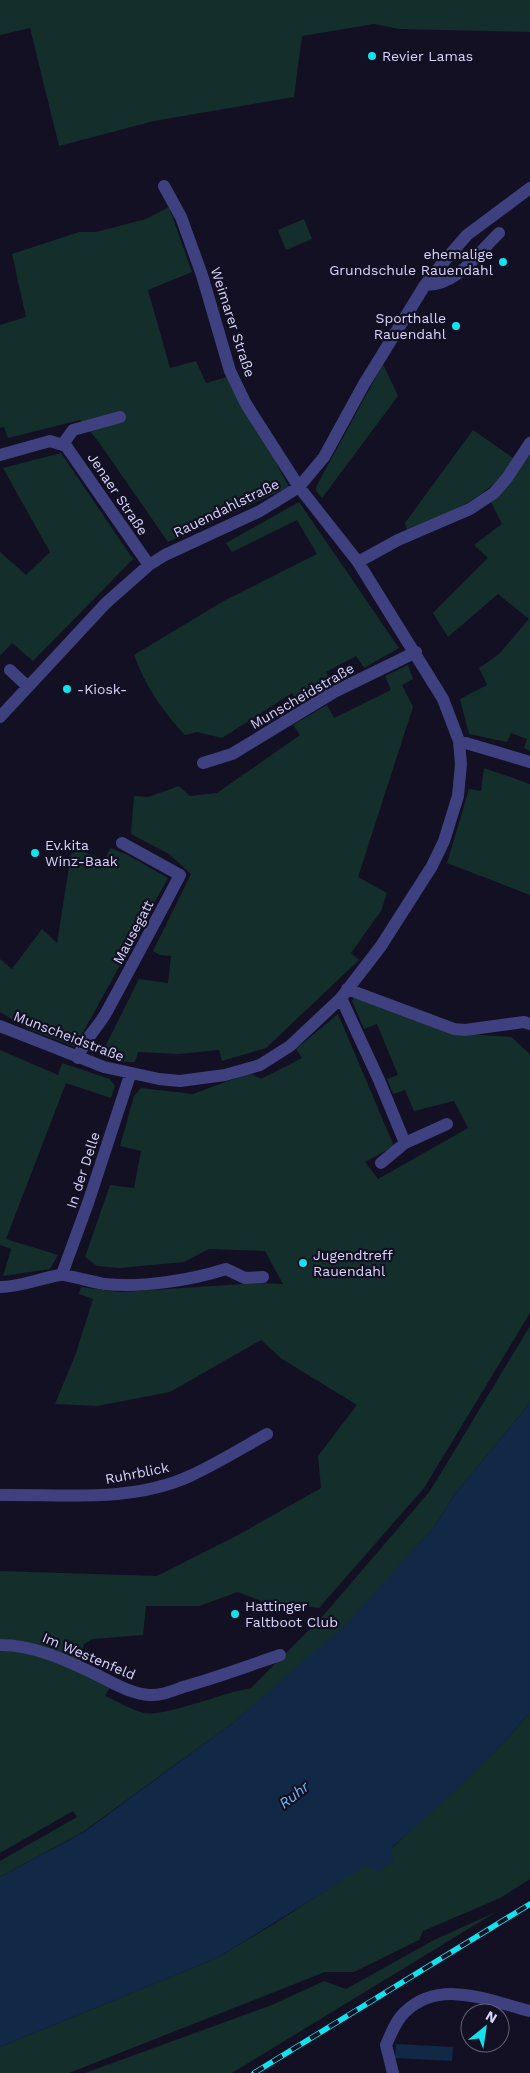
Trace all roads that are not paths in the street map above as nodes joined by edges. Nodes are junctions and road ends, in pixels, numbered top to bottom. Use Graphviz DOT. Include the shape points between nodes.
graph roads {
  1 [pos="164,186"];
  2 [pos="530,188"];
  3 [pos="499,233"];
  4 [pos="425,285"];
  5 [pos="120,417"];
  6 [pos="61,443"];
  7 [pos="530,443"];
  8 [pos="0,455"];
  9 [pos="299,487"];
  10 [pos="358,562"];
  11 [pos="149,565"];
  12 [pos="416,652"];
  13 [pos="10,670"];
  14 [pos="28,687"];
  15 [pos="0,718"];
  16 [pos="459,741"];
  17 [pos="530,762"];
  18 [pos="202,764"];
  19 [pos="122,844"];
  20 [pos="344,993"];
  21 [pos="528,1020"];
  22 [pos="0,1026"];
  23 [pos="78,1058"];
  24 [pos="130,1075"];
  25 [pos="447,1124"];
  26 [pos="405,1144"];
  27 [pos="381,1162"];
  28 [pos="62,1274"];
  29 [pos="263,1276"];
  30 [pos="0,1287"];
  31 [pos="267,1434"];
  32 [pos="0,1495"];
  33 [pos="0,1645"];
  34 [pos="280,1655"];
  35 [pos="530,2011"];
  36 [pos="393,2073"];
  1 -- 9 [label="street, Weimarer Straße" via="176,205 202,275 230,371 254,418"];
  2 -- 4 [label="street, Rauendahlstraße" via="467,235"];
  3 -- 4 [label="street" via="452,280"];
  4 -- 9 [label="street, Rauendahlstraße" via="324,457"];
  5 -- 6 [label="street" via="73,430"];
  6 -- 8 [label="street" via="50,442"];
  6 -- 11 [label="street, Jenaer Straße" via="73,453"];
  7 -- 10 [label="street" via="508,478 494,493 470,509 398,540"];
  9 -- 10 [label="street, Munscheidstraße"];
  9 -- 11 [label="street, Rauendahlstraße" via="260,511 165,554"];
  10 -- 12 [label="street, Munscheidstraße"];
  11 -- 14 [label="street, Rauendahlstraße" via="106,603"];
  12 -- 16 [label="street, Munscheidstraße" via="443,699"];
  12 -- 18 [label="street, Munscheidstraße" via="334,692 232,754"];
  13 -- 14 [label="street"];
  14 -- 15 [label="street, Rauendahlstraße"];
  16 -- 17 [label="street"];
  16 -- 20 [label="street, Munscheidstraße" via="459,788 442,846 397,922"];
  19 -- 23 [label="street, Mausegatt" via="180,875 103,1017 81,1047"];
  20 -- 21 [label="street" via="454,1029"];
  20 -- 24 [label="street, Munscheidstraße" via="290,1046 260,1064 225,1074 180,1080"];
  20 -- 26 [label="street"];
  22 -- 23 [label="street, Munscheidstraße"];
  23 -- 24 [label="street, Munscheidstraße"];
  24 -- 28 [label="street, In der Delle"];
  25 -- 26 [label="street"];
  26 -- 27 [label="street"];
  28 -- 29 [label="street" via="116,1284 196,1278 226,1269 245,1278"];
  28 -- 30 [label="street" via="38,1282"];
  31 -- 32 [label="street, Ruhrblick" via="190,1476 151,1487 95,1496"];
  33 -- 34 [label="street, Im Westenfeld" via="40,1651 127,1689 149,1695 158,1695"];
  35 -- 36 [label="street" via="466,1995 446,1993 426,1998 404,2012 386,2045"];
}
